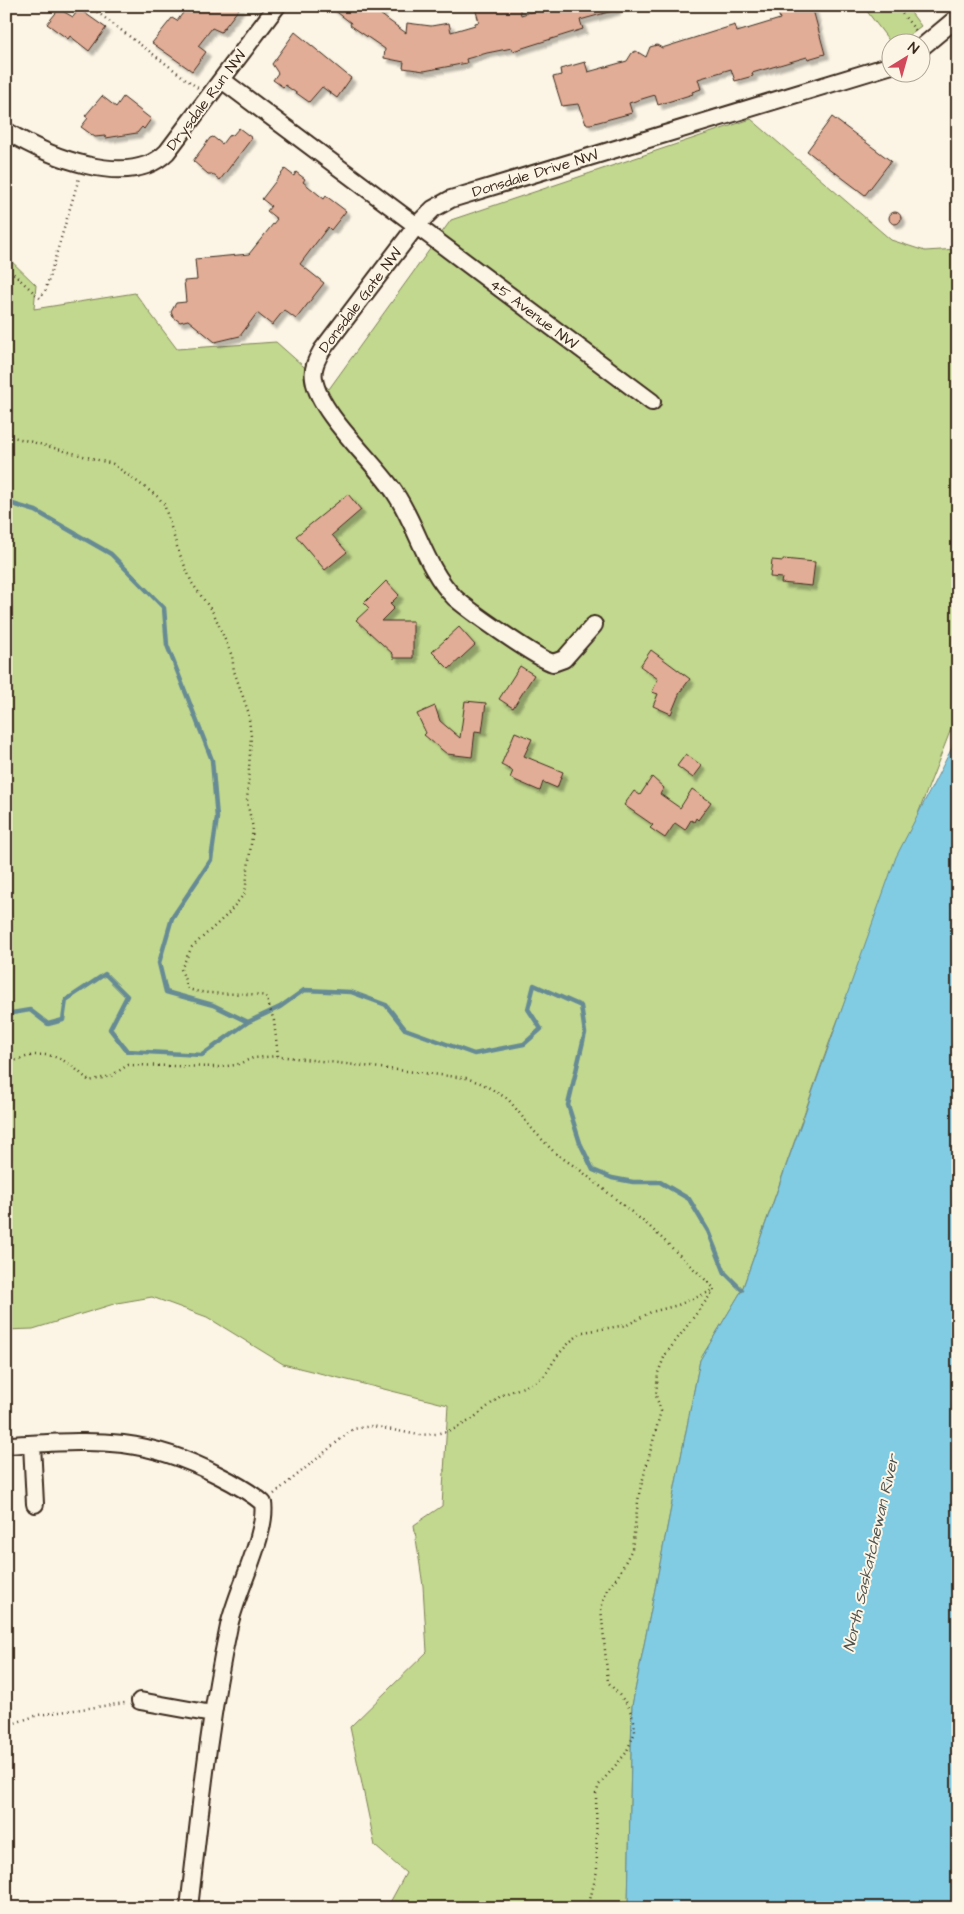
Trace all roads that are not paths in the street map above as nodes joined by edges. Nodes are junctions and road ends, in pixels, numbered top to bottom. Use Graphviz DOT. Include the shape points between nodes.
graph roads {
  1 [pos="277,6"];
  2 [pos="958,17"];
  3 [pos="932,38"];
  4 [pos="882,68"];
  5 [pos="222,80"];
  6 [pos="6,131"];
  7 [pos="416,225"];
  8 [pos="652,402"];
  9 [pos="594,625"];
  10 [pos="32,1444"];
  11 [pos="6,1445"];
  12 [pos="35,1504"];
  13 [pos="140,1701"];
  14 [pos="212,1714"];
  15 [pos="188,1908"];
  1 -- 5 [label="street, Drysdale Run NW"];
  2 -- 3 [label="street"];
  4 -- 7 [label="street, Donsdale Drive NW" via="451,199 433,208"];
  5 -- 6 [label="street, Drysdale Run NW" via="167,152 154,163 123,169 83,164 44,151"];
  5 -- 7 [label="street"];
  7 -- 8 [label="street, 45 Avenue NW"];
  7 -- 9 [label="street, Donsdale Gate NW" via="322,350 316,360 314,380 331,415 396,493 435,573 455,598 553,663 564,659"];
  10 -- 11 [label="street"];
  10 -- 12 [label="street"];
  10 -- 14 [label="street" via="109,1441 149,1447 196,1463 251,1492 263,1502 263,1521 230,1623"];
  13 -- 14 [label="street"];
  14 -- 15 [label="street"];
}
